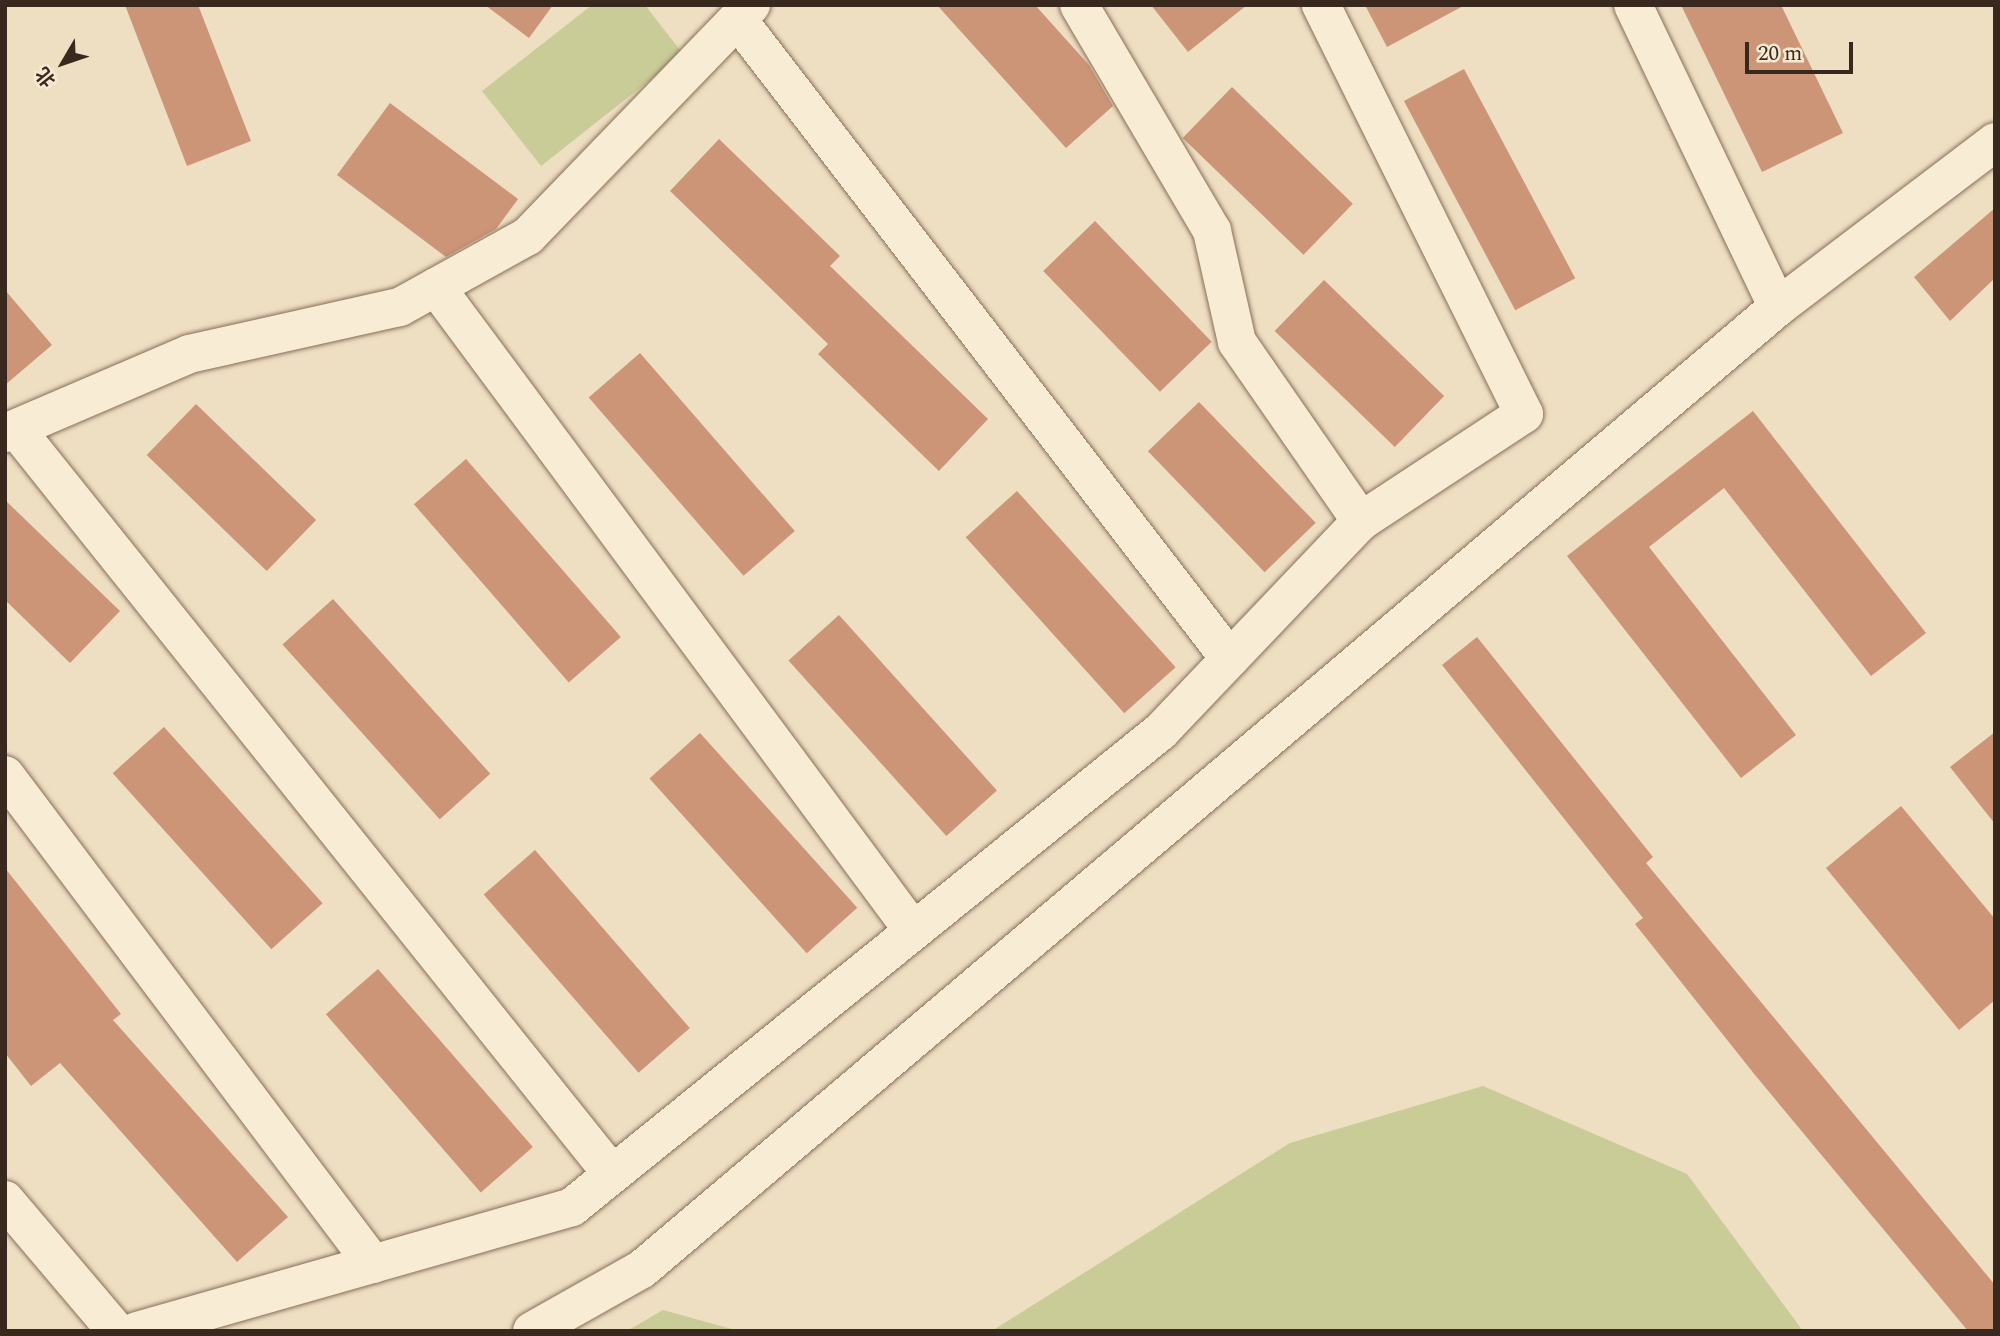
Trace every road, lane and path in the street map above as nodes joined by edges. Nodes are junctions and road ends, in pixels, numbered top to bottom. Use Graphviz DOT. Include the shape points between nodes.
graph roads {
  1 [pos="1079,5"];
  2 [pos="1321,5"];
  3 [pos="1633,5"];
  4 [pos="744,13"];
  5 [pos="1995,142"];
  6 [pos="436,287"];
  7 [pos="1779,307"];
  8 [pos="11,431"];
  9 [pos="1361,521"];
  10 [pos="1230,659"];
  11 [pos="5,775"];
  12 [pos="912,929"];
  13 [pos="612,1174"];
  14 [pos="5,1200"];
  15 [pos="373,1264"];
  16 [pos="116,1331"];
  17 [pos="137,1331"];
  18 [pos="532,1331"];
  1 -- 9 [label="street" via="1212,231 1237,342"];
  2 -- 9 [label="street" via="1524,414"];
  3 -- 7 [label="street"];
  4 -- 6 [label="street" via="528,236"];
  4 -- 10 [label="street"];
  5 -- 7 [label="street"];
  6 -- 8 [label="street" via="400,307 189,354"];
  6 -- 12 [label="street"];
  7 -- 18 [label="street" via="642,1269"];
  8 -- 13 [label="street"];
  9 -- 10 [label="street"];
  10 -- 12 [label="street" via="1161,731"];
  11 -- 15 [label="street"];
  12 -- 13 [label="street"];
  13 -- 15 [label="street" via="572,1207"];
  14 -- 16 [label="street"];
  15 -- 17 [label="street"];
}
